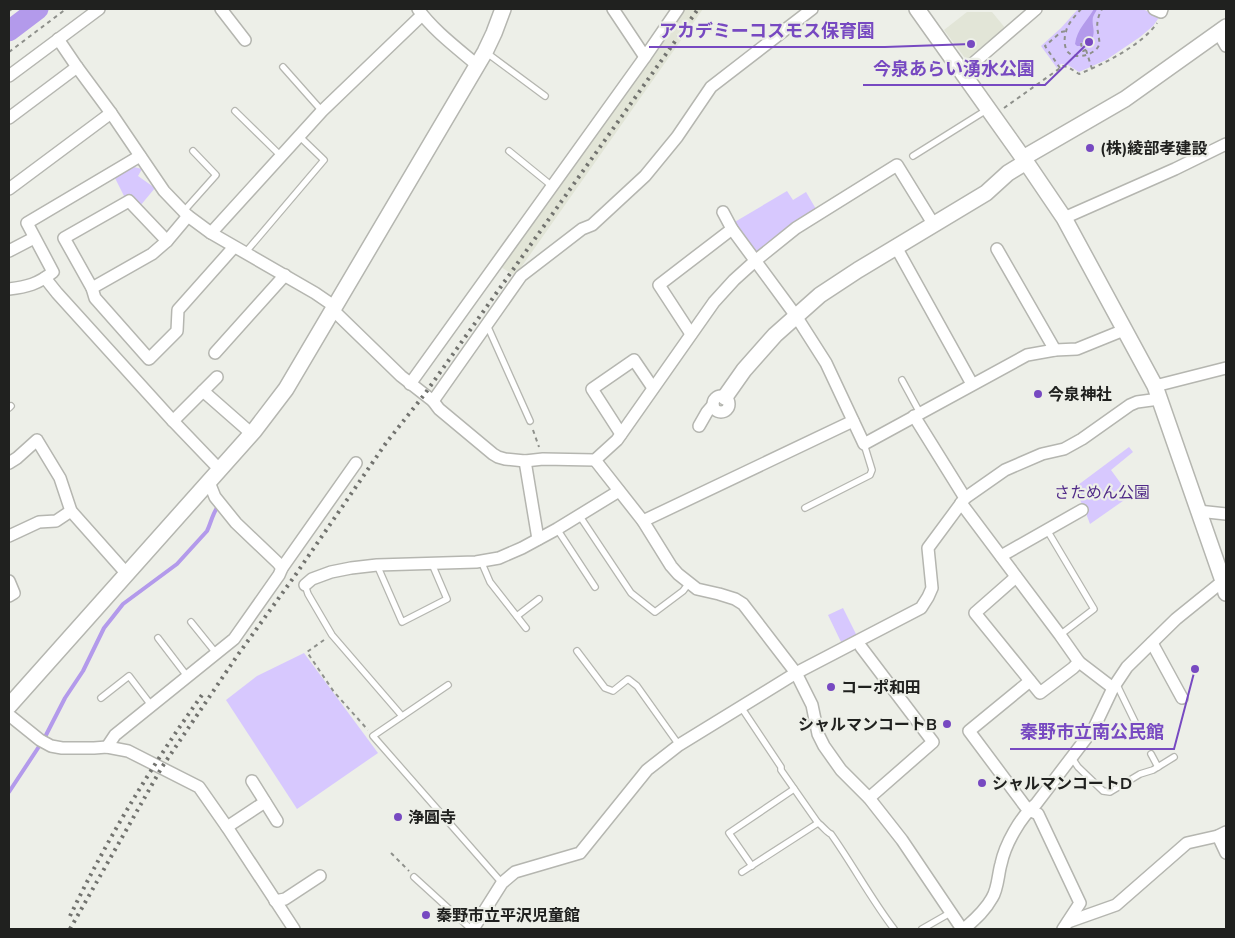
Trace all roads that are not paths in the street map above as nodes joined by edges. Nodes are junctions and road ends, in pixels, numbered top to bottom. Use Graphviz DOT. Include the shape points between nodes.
graph roads {
  1 [pos="99,9"];
  2 [pos="221,9"];
  3 [pos="503,9"];
  4 [pos="613,9"];
  5 [pos="678,9"];
  6 [pos="812,9"];
  7 [pos="917,9"];
  8 [pos="1036,9"];
  9 [pos="420,12"];
  10 [pos="1222,30"];
  11 [pos="58,39"];
  12 [pos="245,40"];
  13 [pos="1226,46"];
  14 [pos="645,57"];
  15 [pos="481,58"];
  16 [pos="77,67"];
  17 [pos="283,67"];
  18 [pos="963,72"];
  19 [pos="9,76"];
  20 [pos="545,96"];
  21 [pos="235,111"];
  22 [pos="322,111"];
  23 [pos="991,112"];
  24 [pos="111,113"];
  25 [pos="9,118"];
  26 [pos="299,136"];
  27 [pos="1226,144"];
  28 [pos="193,151"];
  29 [pos="509,151"];
  30 [pos="140,156"];
  31 [pos="281,156"];
  32 [pos="914,156"];
  33 [pos="1025,160"];
  34 [pos="552,186"];
  35 [pos="9,189"];
  36 [pos="723,212"];
  37 [pos="185,214"];
  38 [pos="1064,218"];
  39 [pos="934,225"];
  40 [pos="732,229"];
  41 [pos="211,233"];
  42 [pos="34,238"];
  43 [pos="166,241"];
  44 [pos="234,247"];
  45 [pos="896,247"];
  46 [pos="996,249"];
  47 [pos="9,251"];
  48 [pos="245,253"];
  49 [pos="755,260"];
  50 [pos="284,275"];
  51 [pos="45,278"];
  52 [pos="92,288"];
  53 [pos="9,289"];
  54 [pos="333,308"];
  55 [pos="796,316"];
  56 [pos="487,324"];
  57 [pos="1124,330"];
  58 [pos="691,334"];
  59 [pos="1055,350"];
  60 [pos="215,353"];
  61 [pos="1226,368"];
  62 [pos="217,377"];
  63 [pos="902,380"];
  64 [pos="410,384"];
  65 [pos="972,384"];
  66 [pos="653,388"];
  67 [pos="203,391"];
  68 [pos="1157,392"];
  69 [pos="433,401"];
  70 [pos="719,401"];
  71 [pos="917,414"];
  72 [pos="173,421"];
  73 [pos="530,421"];
  74 [pos="853,421"];
  75 [pos="699,426"];
  76 [pos="252,434"];
  77 [pos="621,434"];
  78 [pos="864,444"];
  79 [pos="595,460"];
  80 [pos="525,461"];
  81 [pos="9,463"];
  82 [pos="356,463"];
  83 [pos="220,470"];
  84 [pos="209,482"];
  85 [pos="619,491"];
  86 [pos="963,501"];
  87 [pos="805,508"];
  88 [pos="1082,510"];
  89 [pos="71,511"];
  90 [pos="1198,511"];
  91 [pos="1226,514"];
  92 [pos="579,515"];
  93 [pos="643,521"];
  94 [pos="557,529"];
  95 [pos="1047,530"];
  96 [pos="9,536"];
  97 [pos="538,539"];
  98 [pos="1001,556"];
  99 [pos="481,561"];
  100 [pos="432,564"];
  101 [pos="377,565"];
  102 [pos="282,568"];
  103 [pos="127,574"];
  104 [pos="1016,577"];
  105 [pos="9,581"];
  106 [pos="689,583"];
  107 [pos="305,585"];
  108 [pos="595,587"];
  109 [pos="1225,587"];
  110 [pos="9,596"];
  111 [pos="538,599"];
  112 [pos="655,612"];
  113 [pos="517,616"];
  114 [pos="660,617"];
  115 [pos="191,622"];
  116 [pos="526,628"];
  117 [pos="1060,635"];
  118 [pos="158,638"];
  119 [pos="1152,643"];
  120 [pos="861,647"];
  121 [pos="577,651"];
  122 [pos="216,653"];
  123 [pos="1078,662"];
  124 [pos="796,674"];
  125 [pos="187,676"];
  126 [pos="1030,681"];
  127 [pos="448,684"];
  128 [pos="1114,685"];
  129 [pos="101,698"];
  130 [pos="1182,698"];
  131 [pos="151,705"];
  132 [pos="9,706"];
  133 [pos="741,708"];
  134 [pos="9,715"];
  135 [pos="402,716"];
  136 [pos="1136,724"];
  137 [pos="679,744"];
  138 [pos="107,747"];
  139 [pos="1151,754"];
  140 [pos="1174,757"];
  141 [pos="1072,758"];
  142 [pos="1158,767"];
  143 [pos="252,781"];
  144 [pos="794,789"];
  145 [pos="868,798"];
  146 [pos="265,802"];
  147 [pos="1029,810"];
  148 [pos="277,822"];
  149 [pos="818,823"];
  150 [pos="227,827"];
  151 [pos="1222,834"];
  152 [pos="1226,853"];
  153 [pos="752,866"];
  154 [pos="742,872"];
  155 [pos="320,876"];
  156 [pos="414,877"];
  157 [pos="502,882"];
  158 [pos="275,901"];
  159 [pos="950,913"];
  160 [pos="1066,926"];
  161 [pos="294,929"];
  162 [pos="472,929"];
  163 [pos="894,929"];
  164 [pos="922,929"];
  165 [pos="963,929"];
  1 -- 11 [label="street"];
  2 -- 12 [label="street"];
  3 -- 15 [label="street"];
  4 -- 14 [label="street"];
  5 -- 14 [label="street"];
  6 -- 56 [label="street" via="711,87 677,138 646,176 592,225 582,229 521,276"];
  7 -- 18 [label="street"];
  8 -- 18 [label="street"];
  9 -- 15 [label="street" via="451,42"];
  9 -- 22 [label="street"];
  10 -- 13 [label="street"];
  10 -- 33 [label="street" via="1125,99"];
  11 -- 16 [label="street"];
  11 -- 19 [label="street"];
  14 -- 34 [label="street"];
  15 -- 20 [label="lane"];
  15 -- 54 [label="street"];
  16 -- 24 [label="street"];
  16 -- 25 [label="street"];
  17 -- 22 [label="lane"];
  18 -- 23 [label="street"];
  21 -- 31 [label="lane"];
  22 -- 26 [label="street"];
  23 -- 32 [label="lane"];
  23 -- 33 [label="street"];
  24 -- 30 [label="street"];
  24 -- 35 [label="street"];
  26 -- 31 [label="street"];
  26 -- 48 [label="lane" via="324,160"];
  27 -- 38 [label="street"];
  28 -- 37 [label="lane" via="216,175"];
  29 -- 34 [label="lane"];
  30 -- 37 [label="street"];
  30 -- 42 [label="street" via="26,223"];
  31 -- 41 [label="street"];
  33 -- 38 [label="street"];
  33 -- 39 [label="street" via="986,193"];
  34 -- 64 [label="street"];
  36 -- 40 [label="street"];
  37 -- 41 [label="street"];
  37 -- 43 [label="street"];
  38 -- 57 [label="street"];
  39 -- 45 [label="street"];
  39 -- 49 [label="street" via="897,165 802,224"];
  40 -- 49 [label="street"];
  40 -- 58 [label="street" via="659,285"];
  41 -- 44 [label="street"];
  42 -- 47 [label="street"];
  42 -- 51 [label="street" via="53,272"];
  43 -- 52 [label="street" via="152,254"];
  43 -- 52 [label="street" via="129,201 64,238"];
  44 -- 48 [label="street"];
  44 -- 52 [label="street" via="178,310 177,331 149,359 95,298"];
  45 -- 55 [label="street" via="820,295"];
  45 -- 65 [label="street"];
  46 -- 59 [label="street"];
  48 -- 50 [label="street"];
  49 -- 55 [label="street"];
  49 -- 58 [label="street" via="714,302"];
  50 -- 54 [label="street"];
  50 -- 60 [label="street"];
  51 -- 53 [label="street" via="27,287"];
  51 -- 72 [label="street"];
  54 -- 64 [label="street"];
  54 -- 76 [label="street" via="286,389"];
  55 -- 70 [label="street" via="754,358"];
  55 -- 74 [label="street" via="826,363"];
  56 -- 69 [label="street"];
  56 -- 73 [label="lane"];
  57 -- 59 [label="street" via="1077,349"];
  57 -- 68 [label="street"];
  58 -- 66 [label="street"];
  59 -- 65 [label="street" via="1027,355"];
  61 -- 68 [label="street"];
  62 -- 67 [label="street"];
  63 -- 71 [label="lane"];
  64 -- 69 [label="street"];
  65 -- 71 [label="street"];
  66 -- 77 [label="street"];
  66 -- 77 [label="street" via="634,360 592,389"];
  67 -- 72 [label="street"];
  67 -- 76 [label="street"];
  68 -- 86 [label="street" via="1130,404 1064,449 1042,454 1005,470"];
  68 -- 90 [label="street"];
  69 -- 80 [label="street" via="493,454"];
  70 -- 75 [label="street"];
  71 -- 78 [label="street"];
  71 -- 86 [label="street"];
  72 -- 83 [label="street"];
  74 -- 78 [label="street"];
  74 -- 93 [label="street"];
  76 -- 83 [label="street"];
  77 -- 79 [label="street"];
  78 -- 87 [label="lane" via="872,470 870,475"];
  79 -- 80 [label="street" via="543,458"];
  79 -- 85 [label="street"];
  80 -- 97 [label="street"];
  81 -- 89 [label="street" via="36,440 60,478"];
  82 -- 102 [label="street"];
  83 -- 84 [label="street"];
  84 -- 102 [label="street" via="215,497 236,524"];
  84 -- 103 [label="street"];
  85 -- 92 [label="street"];
  85 -- 93 [label="street"];
  86 -- 98 [label="street"];
  86 -- 124 [label="street" via="928,548 932,588 921,608"];
  88 -- 95 [label="street"];
  89 -- 96 [label="street" via="56,521 39,522"];
  89 -- 103 [label="street"];
  90 -- 91 [label="street"];
  90 -- 109 [label="street"];
  92 -- 94 [label="street"];
  92 -- 112 [label="lane" via="631,593"];
  93 -- 106 [label="street" via="671,566"];
  94 -- 97 [label="street"];
  94 -- 108 [label="lane"];
  95 -- 98 [label="street"];
  95 -- 117 [label="lane" via="1094,609"];
  97 -- 99 [label="street" via="499,558"];
  98 -- 104 [label="street"];
  99 -- 100 [label="street"];
  99 -- 113 [label="lane" via="490,582"];
  100 -- 101 [label="street"];
  100 -- 101 [label="lane" via="447,599 402,622"];
  101 -- 107 [label="street" via="331,572"];
  102 -- 122 [label="street" via="234,639"];
  103 -- 132 [label="street"];
  104 -- 117 [label="street"];
  104 -- 126 [label="street" via="975,613"];
  105 -- 110 [label="street" via="14,593"];
  106 -- 112 [label="lane"];
  106 -- 124 [label="street" via="697,589 743,604"];
  107 -- 135 [label="lane" via="332,635"];
  109 -- 119 [label="street" via="1176,619"];
  111 -- 113 [label="lane"];
  112 -- 114 [label="lane"];
  113 -- 116 [label="lane"];
  115 -- 122 [label="lane"];
  117 -- 123 [label="street"];
  118 -- 125 [label="lane"];
  119 -- 128 [label="street"];
  119 -- 130 [label="street"];
  120 -- 145 [label="street" via="933,742"];
  121 -- 137 [label="lane" via="605,688 613,691 628,679 637,686"];
  122 -- 125 [label="street"];
  123 -- 126 [label="street" via="1040,693"];
  123 -- 128 [label="street"];
  124 -- 133 [label="street"];
  124 -- 145 [label="street" via="812,705 824,746 841,770"];
  125 -- 131 [label="street"];
  126 -- 147 [label="street" via="969,731"];
  127 -- 135 [label="lane"];
  128 -- 136 [label="lane"];
  128 -- 141 [label="street" via="1094,728"];
  129 -- 131 [label="lane" via="129,676"];
  131 -- 138 [label="street" via="115,735"];
  133 -- 137 [label="street"];
  133 -- 144 [label="lane"];
  134 -- 138 [label="street" via="51,746"];
  135 -- 157 [label="lane" via="373,736"];
  137 -- 157 [label="street" via="647,770 580,853 514,872"];
  138 -- 150 [label="street" via="128,751 199,787"];
  139 -- 142 [label="lane"];
  140 -- 142 [label="lane"];
  141 -- 142 [label="lane" via="1103,791 1110,792"];
  141 -- 147 [label="street"];
  143 -- 146 [label="street"];
  144 -- 149 [label="lane"];
  144 -- 153 [label="lane" via="729,833"];
  145 -- 159 [label="street" via="902,840"];
  146 -- 148 [label="street"];
  146 -- 150 [label="street"];
  147 -- 160 [label="street" via="1038,814 1080,903"];
  147 -- 165 [label="street" via="1010,838 1001,860 994,896"];
  149 -- 153 [label="lane"];
  149 -- 163 [label="lane" via="831,834"];
  150 -- 158 [label="street"];
  151 -- 152 [label="street"];
  151 -- 160 [label="street" via="1187,843 1116,905"];
  153 -- 154 [label="lane"];
  155 -- 158 [label="street" via="285,899"];
  156 -- 162 [label="lane"];
  157 -- 162 [label="street"];
  158 -- 161 [label="street"];
  159 -- 164 [label="lane"];
  159 -- 165 [label="street"];
}
